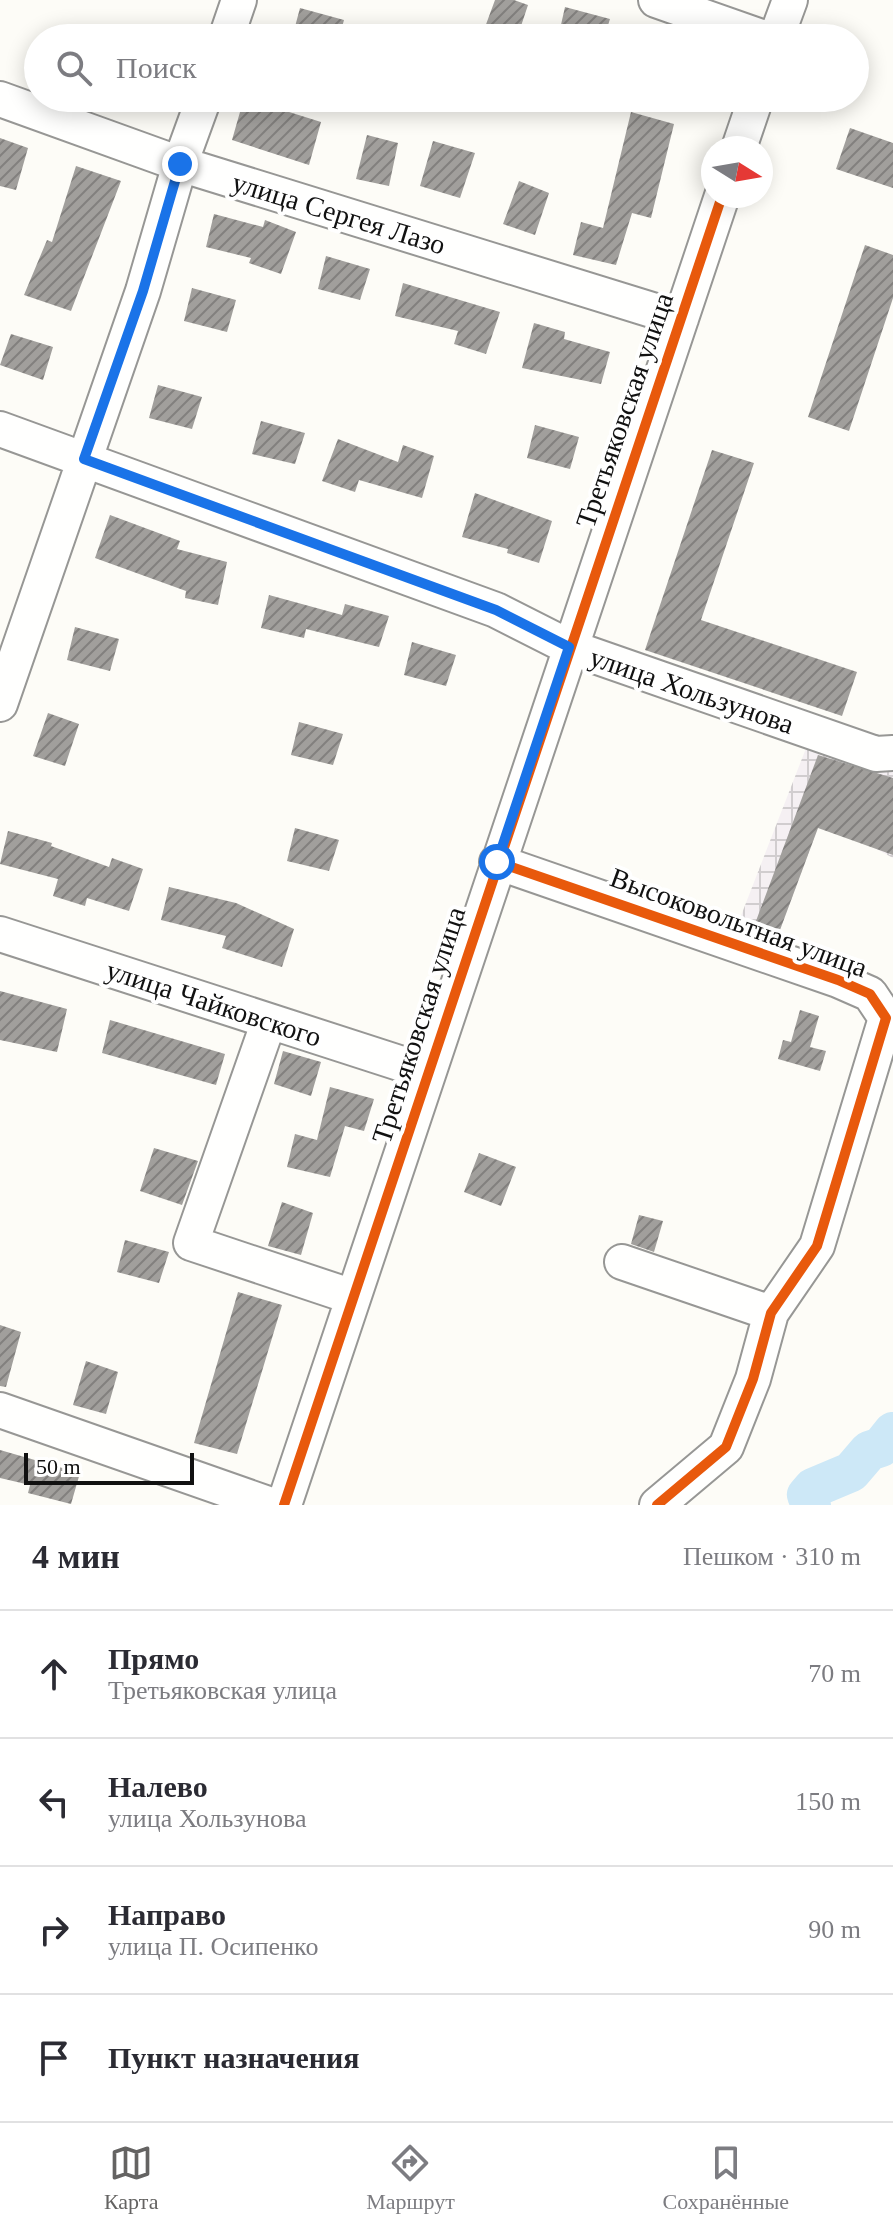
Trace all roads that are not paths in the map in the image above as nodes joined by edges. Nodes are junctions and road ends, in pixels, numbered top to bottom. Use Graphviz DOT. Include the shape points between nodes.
graph roads {
  1 [pos="239,0"];
  2 [pos="656,0"];
  3 [pos="790,0"];
  4 [pos="231,24"];
  5 [pos="724,24"];
  6 [pos="781,24"];
  7 [pos="0,99"];
  8 [pos="24,108"];
  9 [pos="36,112"];
  10 [pos="199,112"];
  11 [pos="751,112"];
  12 [pos="743,136"];
  13 [pos="180,164"];
  14 [pos="718,208"];
  15 [pos="681,319"];
  16 [pos="0,429"];
  17 [pos="84,459"];
  18 [pos="569,647"];
  19 [pos="0,704"];
  20 [pos="893,753"];
  21 [pos="497,862"];
  22 [pos="0,934"];
  23 [pos="269,1021"];
  24 [pos="427,1072"];
  25 [pos="622,1262"];
  26 [pos="353,1297"];
  27 [pos="771,1313"];
  28 [pos="0,1410"];
  29 [pos="271,1505"];
  30 [pos="284,1505"];
  31 [pos="657,1505"];
  1 -- 4 [label="street"];
  2 -- 5 [label="street"];
  3 -- 6 [label="street"];
  7 -- 8 [label="street, улица Сергея Лазо"];
  9 -- 13 [label="street, улица Сергея Лазо"];
  10 -- 13 [label="street"];
  11 -- 12 [label="street"];
  13 -- 15 [label="street, улица Сергея Лазо"];
  13 -- 17 [label="street" via="143,291"];
  14 -- 15 [label="street, Третьяковская улица"];
  15 -- 18 [label="street, Третьяковская улица"];
  16 -- 17 [label="street, улица Хользунова"];
  17 -- 18 [label="street, улица Хользунова" via="496,610"];
  17 -- 19 [label="street"];
  18 -- 20 [label="street, улица Хользунова" via="876,754"];
  18 -- 21 [label="street, Третьяковская улица"];
  21 -- 24 [label="street, Третьяковская улица"];
  21 -- 27 [label="street, Высоковольтная улица" via="838,980 870,994 886,1018 817,1246"];
  22 -- 23 [label="street, улица Чайковского"];
  23 -- 24 [label="street, улица Чайковского"];
  23 -- 26 [label="street" via="191,1243"];
  24 -- 26 [label="street, Третьяковская улица"];
  25 -- 27 [label="street"];
  26 -- 30 [label="street, Третьяковская улица"];
  27 -- 31 [label="street, Высоковольтная улица" via="726,1447"];
  28 -- 29 [label="street"];
}
